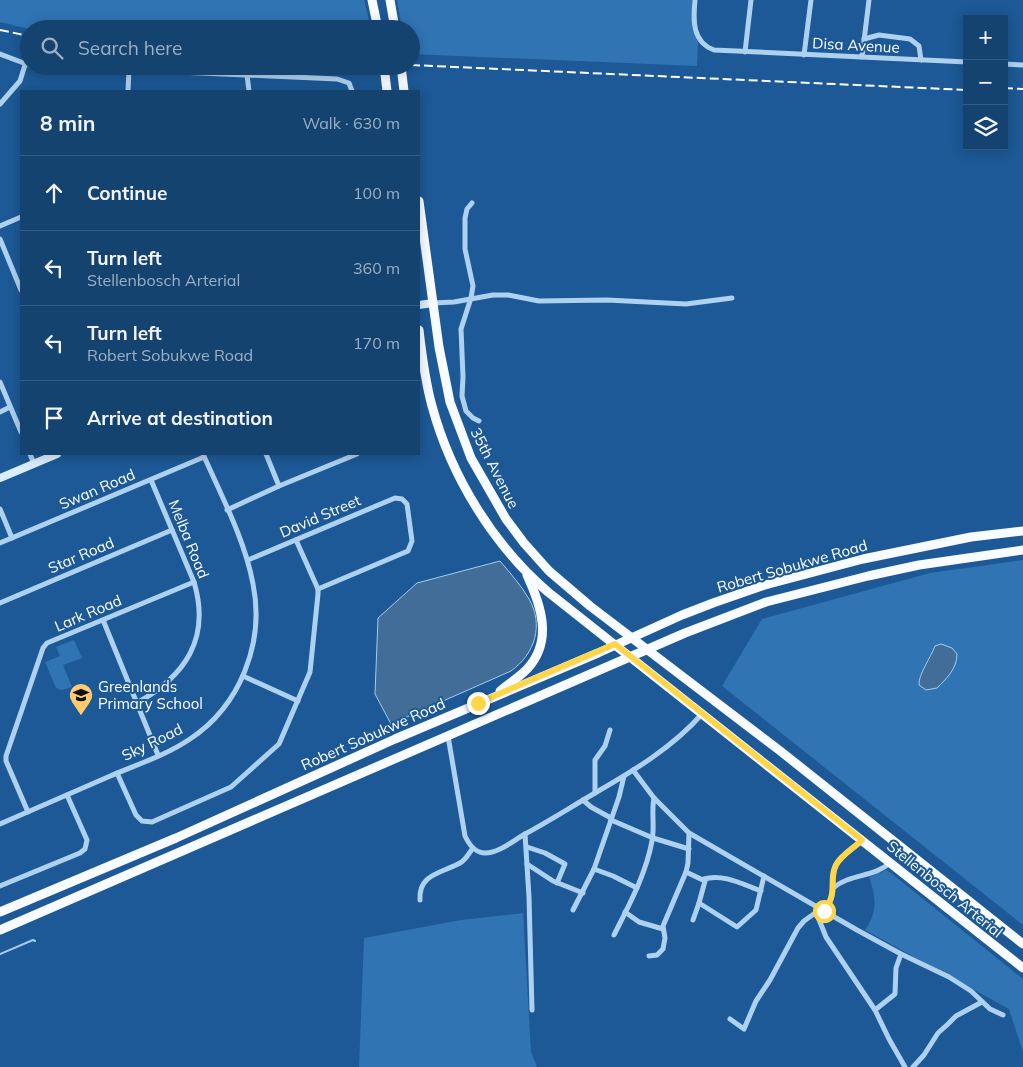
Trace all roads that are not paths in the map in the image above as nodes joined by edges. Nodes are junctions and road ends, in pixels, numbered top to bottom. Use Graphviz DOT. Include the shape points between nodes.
graph roads {
  1 [pos="372,0"];
  2 [pos="390,0"];
  3 [pos="695,0"];
  4 [pos="751,0"];
  5 [pos="811,0"];
  6 [pos="869,0"];
  7 [pos="376,20"];
  8 [pos="393,20"];
  9 [pos="864,39"];
  10 [pos="745,52"];
  11 [pos="0,54"];
  12 [pos="804,55"];
  13 [pos="862,57"];
  14 [pos="921,60"];
  15 [pos="20,62"];
  16 [pos="963,62"];
  17 [pos="1008,64"];
  18 [pos="1023,65"];
  19 [pos="23,75"];
  20 [pos="129,75"];
  21 [pos="247,75"];
  22 [pos="385,75"];
  23 [pos="402,75"];
  24 [pos="128,90"];
  25 [pos="249,90"];
  26 [pos="352,90"];
  27 [pos="387,90"];
  28 [pos="404,90"];
  29 [pos="0,104"];
  30 [pos="472,203"];
  31 [pos="420,208"];
  32 [pos="20,217"];
  33 [pos="0,226"];
  34 [pos="0,239"];
  35 [pos="20,288"];
  36 [pos="471,298"];
  37 [pos="732,298"];
  38 [pos="433,303"];
  39 [pos="420,305"];
  40 [pos="420,337"];
  41 [pos="0,382"];
  42 [pos="10,408"];
  43 [pos="0,412"];
  44 [pos="478,421"];
  45 [pos="20,430"];
  46 [pos="30,455"];
  47 [pos="55,455"];
  48 [pos="204,455"];
  49 [pos="266,455"];
  50 [pos="355,455"];
  51 [pos="34,464"];
  52 [pos="0,478"];
  53 [pos="150,480"];
  54 [pos="279,486"];
  55 [pos="0,510"];
  56 [pos="227,510"];
  57 [pos="1023,529"];
  58 [pos="172,530"];
  59 [pos="12,538"];
  60 [pos="296,540"];
  61 [pos="0,543"];
  62 [pos="1023,550"];
  63 [pos="248,560"];
  64 [pos="525,571"];
  65 [pos="194,582"];
  66 [pos="318,589"];
  67 [pos="0,603"];
  68 [pos="103,620"];
  69 [pos="631,637"];
  70 [pos="615,644"];
  71 [pos="647,649"];
  72 [pos="630,656"];
  73 [pos="243,676"];
  74 [pos="492,697"];
  75 [pos="298,701"];
  76 [pos="137,703"];
  77 [pos="702,714"];
  78 [pos="610,730"];
  79 [pos="448,736"];
  80 [pos="158,755"];
  81 [pos="3,762"];
  82 [pos="633,770"];
  83 [pos="117,773"];
  84 [pos="624,776"];
  85 [pos="595,793"];
  86 [pos="67,795"];
  87 [pos="654,798"];
  88 [pos="583,800"];
  89 [pos="28,812"];
  90 [pos="611,819"];
  91 [pos="0,824"];
  92 [pos="689,832"];
  93 [pos="525,834"];
  94 [pos="653,838"];
  95 [pos="862,840"];
  96 [pos="527,847"];
  97 [pos="473,848"];
  98 [pos="689,849"];
  99 [pos="891,862"];
  100 [pos="527,864"];
  101 [pos="594,869"];
  102 [pos="686,872"];
  103 [pos="764,876"];
  104 [pos="704,879"];
  105 [pos="557,883"];
  106 [pos="0,886"];
  107 [pos="637,888"];
  108 [pos="834,888"];
  109 [pos="761,891"];
  110 [pos="583,893"];
  111 [pos="420,900"];
  112 [pos="699,903"];
  113 [pos="573,910"];
  114 [pos="820,911"];
  115 [pos="0,912"];
  116 [pos="625,912"];
  117 [pos="693,920"];
  118 [pos="663,929"];
  119 [pos="0,930"];
  120 [pos="614,935"];
  121 [pos="1023,944"];
  122 [pos="901,954"];
  123 [pos="649,956"];
  124 [pos="1023,968"];
  125 [pos="982,1002"];
  126 [pos="532,1010"];
  127 [pos="875,1010"];
  128 [pos="1002,1015"];
  129 [pos="730,1020"];
  130 [pos="905,1067"];
  131 [pos="913,1067"];
  1 -- 7 [label="main road"];
  2 -- 8 [label="main road"];
  3 -- 10 [label="street, Disa Avenue" via="695,30 701,42 714,50"];
  4 -- 10 [label="street"];
  5 -- 12 [label="street"];
  6 -- 9 [label="street"];
  9 -- 13 [label="street"];
  9 -- 14 [label="street" via="876,35 910,38 919,46"];
  10 -- 12 [label="street, Disa Avenue"];
  11 -- 15 [label="street"];
  12 -- 13 [label="street, Disa Avenue"];
  13 -- 14 [label="street, Disa Avenue"];
  14 -- 16 [label="street, Disa Avenue"];
  17 -- 18 [label="street"];
  19 -- 29 [label="street"];
  20 -- 24 [label="street"];
  21 -- 25 [label="street"];
  21 -- 26 [label="street" via="334,78 346,81"];
  22 -- 27 [label="main road"];
  23 -- 28 [label="main road"];
  30 -- 36 [label="street" via="464,218 465,249 473,281"];
  31 -- 38 [label="main road, 35th Avenue"];
  32 -- 33 [label="street"];
  34 -- 35 [label="street"];
  36 -- 37 [label="street" via="508,295 539,301 686,304"];
  36 -- 38 [label="street"];
  36 -- 44 [label="street" via="461,330 462,396 466,411"];
  38 -- 39 [label="street"];
  38 -- 69 [label="main road, 35th Avenue" via="445,380 458,426 470,458 496,502 514,530 549,571"];
  40 -- 64 [label="main road" via="432,407 452,460 489,526"];
  41 -- 42 [label="street"];
  42 -- 43 [label="street"];
  42 -- 45 [label="street"];
  46 -- 51 [label="street"];
  47 -- 51 [label="street"];
  48 -- 53 [label="street, Swan Road"];
  48 -- 56 [label="street, Sky Road"];
  49 -- 54 [label="street"];
  50 -- 54 [label="street"];
  51 -- 52 [label="street"];
  53 -- 58 [label="street, Melba Road"];
  53 -- 59 [label="street, Swan Road"];
  54 -- 56 [label="street"];
  55 -- 59 [label="street"];
  56 -- 63 [label="street, Sky Road"];
  57 -- 69 [label="main road, Robert Sobukwe Road" via="863,559 766,585"];
  58 -- 65 [label="street, Melba Road"];
  58 -- 67 [label="street, Star Road"];
  59 -- 61 [label="street, Swan Road"];
  60 -- 63 [label="street, David Street"];
  60 -- 66 [label="street"];
  60 -- 66 [label="street, David Street" via="395,498 407,504 412,541 408,552"];
  62 -- 71 [label="main road, Robert Sobukwe Road" via="918,565 812,590 748,608"];
  63 -- 73 [label="street, Sky Road" via="254,585 256,623 252,650"];
  64 -- 70 [label="main road"];
  64 -- 74 [label="main road" via="541,609 540,644 529,667"];
  65 -- 68 [label="street, Lark Road"];
  65 -- 76 [label="street, Melba Road" via="199,618 193,649 169,682"];
  66 -- 75 [label="street" via="312,666"];
  68 -- 76 [label="street"];
  68 -- 81 [label="street, Lark Road" via="43,648"];
  69 -- 70 [label="main road, Robert Sobukwe Road"];
  69 -- 71 [label="main road, Stellenbosch Arterial"];
  70 -- 72 [label="main road, Stellenbosch Arterial"];
  70 -- 74 [label="main road, Robert Sobukwe Road"];
  71 -- 72 [label="main road, Robert Sobukwe Road"];
  71 -- 121 [label="main road, Stellenbosch Arterial" via="780,750"];
  72 -- 77 [label="main road, Stellenbosch Arterial"];
  72 -- 79 [label="main road, Robert Sobukwe Road"];
  73 -- 75 [label="street"];
  73 -- 80 [label="street, Sky Road" via="227,703 204,728 189,740"];
  74 -- 115 [label="main road, Robert Sobukwe Road"];
  75 -- 83 [label="street" via="279,744 231,787 152,822 142,821 136,815"];
  76 -- 80 [label="street"];
  77 -- 82 [label="street" via="675,740"];
  77 -- 95 [label="main road, Stellenbosch Arterial"];
  78 -- 85 [label="street" via="605,746 595,760"];
  79 -- 97 [label="street" via="462,828"];
  79 -- 119 [label="main road, Robert Sobukwe Road"];
  80 -- 83 [label="street, Sky Road"];
  81 -- 89 [label="street, Lark Road"];
  82 -- 84 [label="street"];
  82 -- 87 [label="street"];
  83 -- 86 [label="street, Sky Road"];
  84 -- 85 [label="street"];
  84 -- 90 [label="street"];
  85 -- 88 [label="street"];
  86 -- 89 [label="street, Sky Road"];
  86 -- 106 [label="street" via="86,838 85,848 80,853"];
  87 -- 92 [label="street"];
  87 -- 94 [label="street"];
  88 -- 90 [label="street"];
  88 -- 93 [label="street"];
  89 -- 91 [label="street, Sky Road"];
  90 -- 94 [label="street"];
  90 -- 101 [label="street"];
  92 -- 98 [label="street"];
  92 -- 103 [label="street"];
  93 -- 96 [label="street"];
  93 -- 97 [label="street" via="486,853"];
  94 -- 98 [label="street"];
  94 -- 107 [label="street"];
  95 -- 99 [label="main road, Stellenbosch Arterial"];
  95 -- 108 [label="street" via="837,863 833,874"];
  96 -- 100 [label="street"];
  96 -- 105 [label="street" via="565,864"];
  97 -- 111 [label="street" via="460,863 428,879 420,888"];
  98 -- 102 [label="street"];
  99 -- 108 [label="street" via="874,873 840,882"];
  99 -- 124 [label="main road, Stellenbosch Arterial"];
  100 -- 105 [label="street"];
  100 -- 126 [label="street"];
  101 -- 107 [label="street"];
  101 -- 110 [label="street"];
  102 -- 104 [label="street"];
  102 -- 118 [label="street"];
  103 -- 109 [label="street"];
  103 -- 114 [label="street"];
  104 -- 109 [label="street" via="722,878"];
  104 -- 112 [label="street" via="706,884"];
  105 -- 110 [label="street"];
  107 -- 116 [label="street"];
  108 -- 114 [label="street" via="831,900"];
  109 -- 112 [label="street" via="756,910 737,927"];
  110 -- 113 [label="street"];
  112 -- 117 [label="street"];
  114 -- 122 [label="street"];
  114 -- 127 [label="street" via="826,936"];
  114 -- 129 [label="street" via="804,920 798,928 744,1028"];
  116 -- 118 [label="street" via="639,922"];
  116 -- 120 [label="street"];
  118 -- 123 [label="street" via="663,950"];
  122 -- 125 [label="street" via="971,991"];
  122 -- 127 [label="street" via="896,968 895,994"];
  125 -- 128 [label="street"];
  125 -- 131 [label="street" via="956,1016 938,1033"];
  127 -- 130 [label="street"];
}
